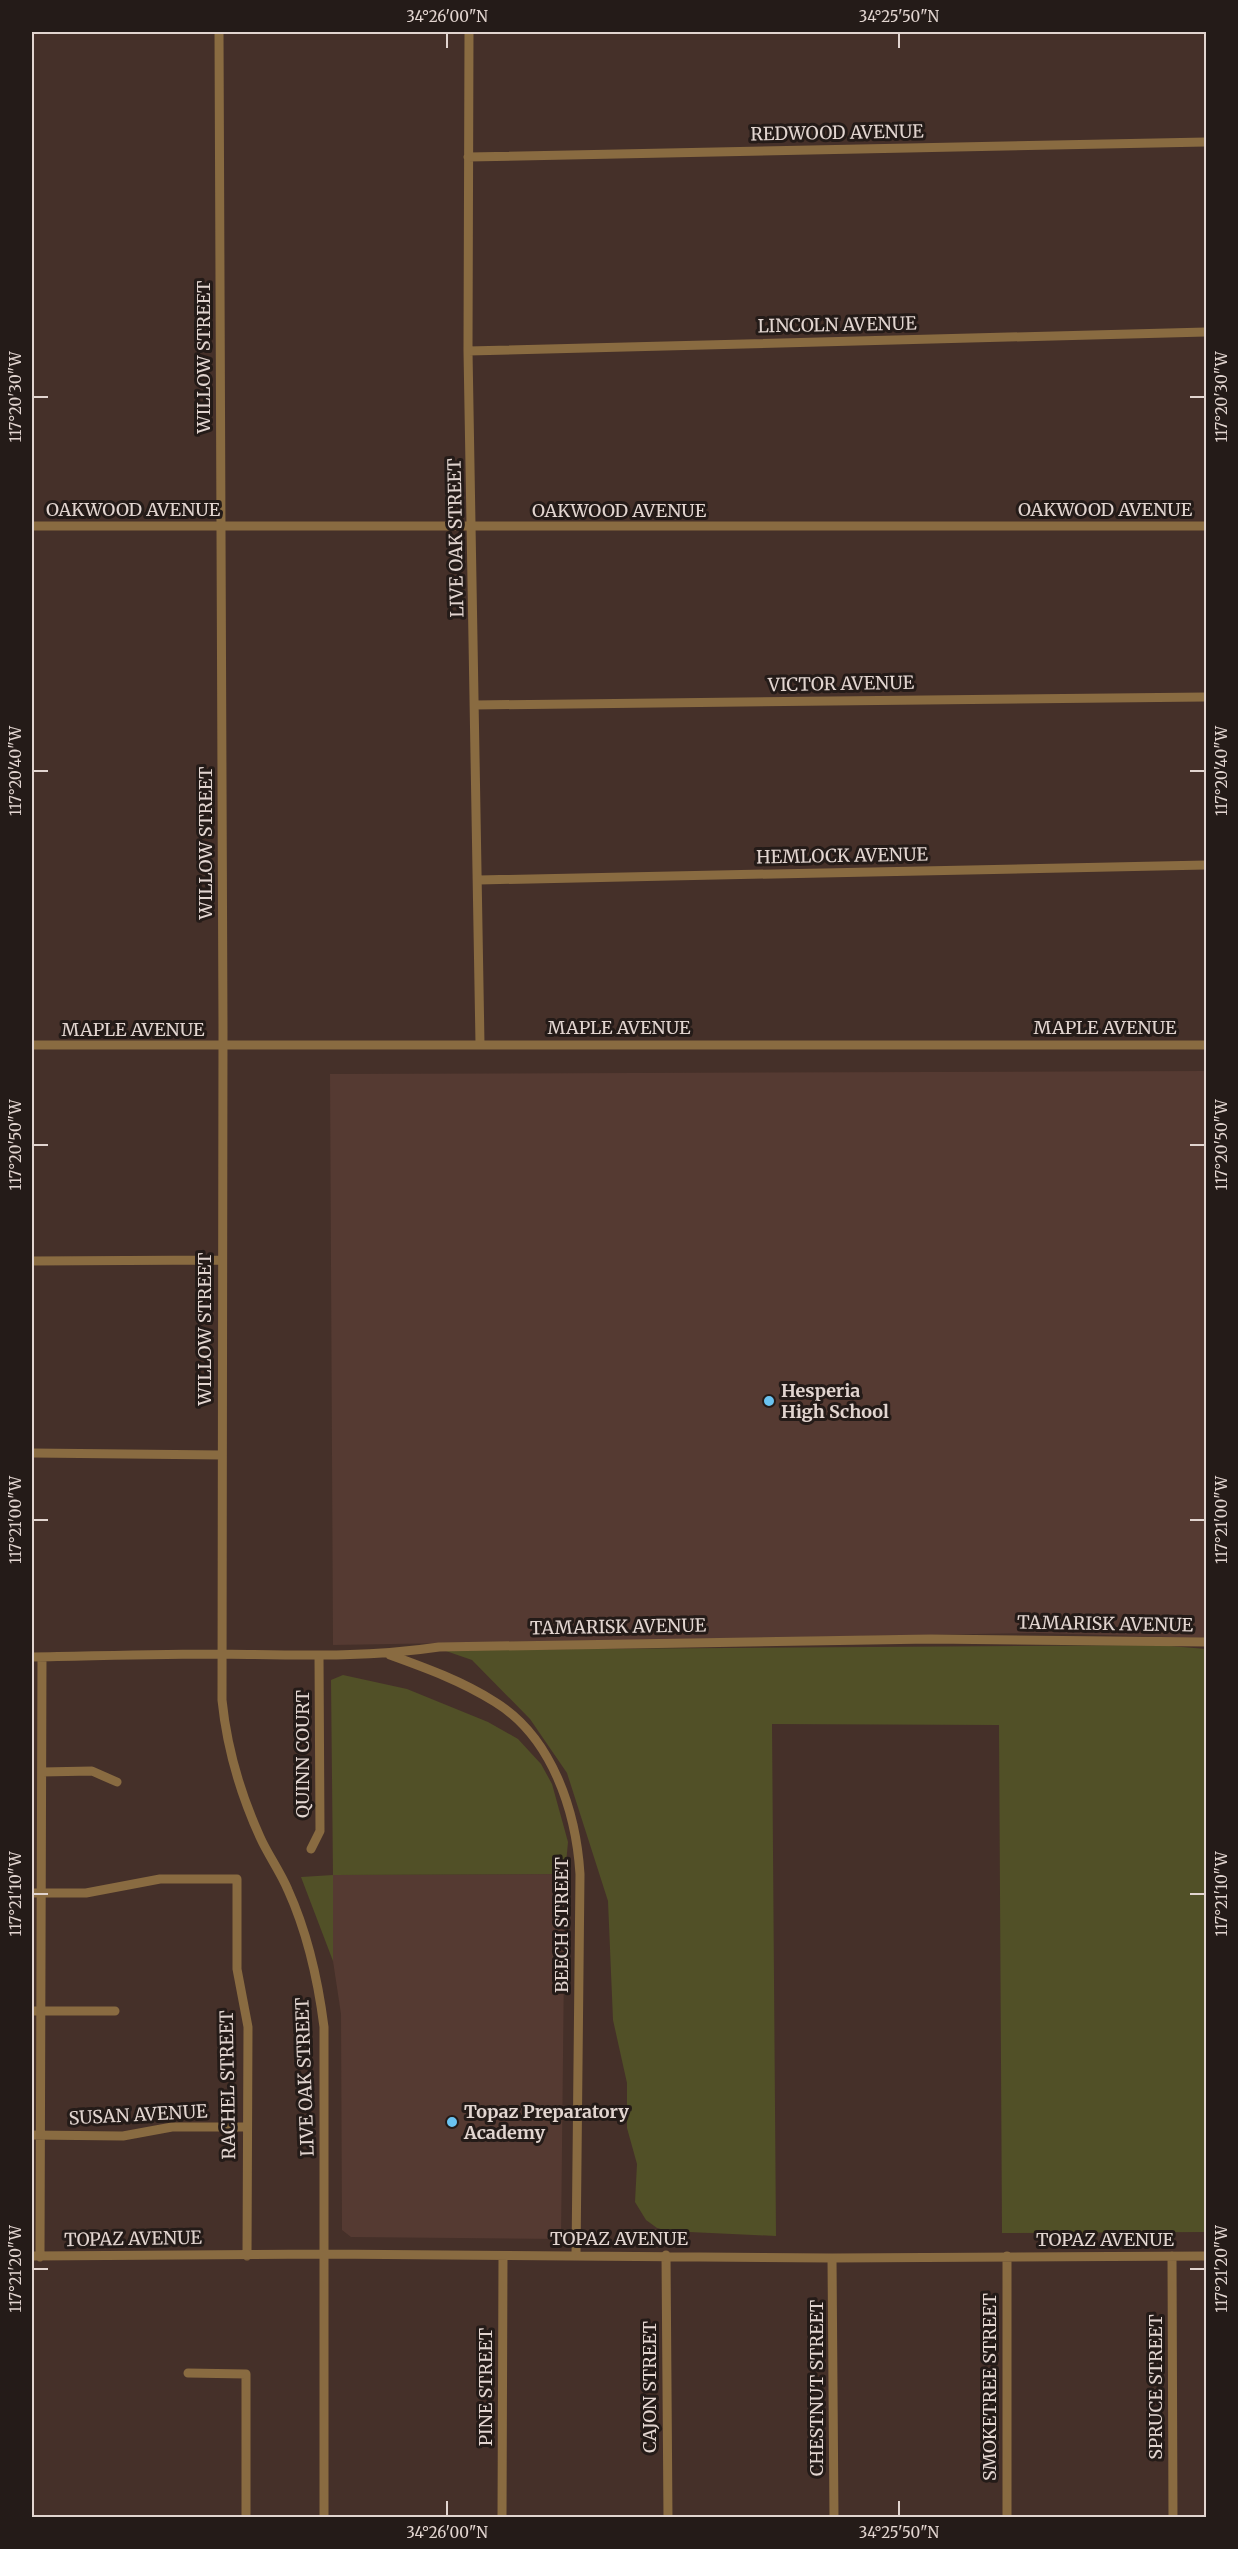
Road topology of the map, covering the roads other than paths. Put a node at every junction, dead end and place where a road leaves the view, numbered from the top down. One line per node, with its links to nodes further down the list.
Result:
1 (219, 32): 9 (street, WILLOW STREET)
2 (469, 32): 4 (street, LIVE OAK STREET)
3 (1206, 142): 4 (street, REDWOOD AVENUE)
4 (468, 157): 6 (street, LIVE OAK STREET)
5 (1206, 332): 6 (street, LINCOLN AVENUE)
6 (468, 351): 10 (street, LIVE OAK STREET)
7 (32, 526): 9 (street, OAKWOOD AVENUE)
8 (1206, 526): 10 (street, OAKWOOD AVENUE)
9 (221, 527): 10 (street, OAKWOOD AVENUE); 18 (street, WILLOW STREET)
10 (472, 527): 12 (street, LIVE OAK STREET)
11 (1206, 697): 12 (street, VICTOR AVENUE)
12 (475, 705): 14 (street, LIVE OAK STREET)
13 (1206, 865): 14 (street, HEMLOCK AVENUE)
14 (479, 880): 15 (street, LIVE OAK STREET)
15 (480, 1044): 16 (street, MAPLE AVENUE); 18 (street, MAPLE AVENUE)
16 (1206, 1045)
17 (32, 1046): 18 (street, MAPLE AVENUE)
18 (223, 1047): 19 (street, WILLOW STREET)
19 (222, 1260): 20 (street); 22 (street, WILLOW STREET)
20 (32, 1261)
21 (32, 1453): 22 (street)
22 (222, 1455): 24 (street, WILLOW STREET)
23 (1206, 1641): 25 (street, TAMARISK AVENUE)
24 (220, 1654): 26 (street, TAMARISK AVENUE); 28 (street, TAMARISK AVENUE); 37 (street, LIVE OAK STREET)
25 (389, 1654): 26 (street, TAMARISK AVENUE); 41 (street, BEECH STREET)
26 (319, 1656): 31 (street, QUINN COURT)
27 (32, 1657): 28 (street, TAMARISK AVENUE)
28 (42, 1657): 29 (street)
29 (42, 1772): 30 (street); 32 (street)
30 (117, 1782)
31 (311, 1849)
32 (36, 1893): 33 (street); 35 (street, RACHEL STREET)
33 (36, 2011): 34 (street); 36 (street)
34 (115, 2011)
35 (246, 2127): 36 (street, SUSAN AVENUE); 39 (street, RACHEL STREET)
36 (36, 2135): 45 (street)
37 (324, 2254): 39 (street, TOPAZ AVENUE); 40 (street, TOPAZ AVENUE); 49 (street, LIVE OAK STREET)
38 (666, 2255): 41 (street, TOPAZ AVENUE); 46 (street, TOPAZ AVENUE); 51 (street, CAJON STREET)
39 (247, 2256): 45 (street, TOPAZ AVENUE)
40 (503, 2256): 41 (street, TOPAZ AVENUE); 50 (street, PINE STREET)
41 (576, 2256)
42 (1007, 2256): 43 (street, TOPAZ AVENUE); 46 (street, TOPAZ AVENUE); 53 (street, SMOKETREE STREET)
43 (1172, 2256): 44 (street, TOPAZ AVENUE); 54 (street, SPRUCE STREET)
44 (1206, 2256)
45 (36, 2257)
46 (832, 2258): 52 (street, CHESTNUT STREET)
47 (188, 2373): 48 (street)
48 (246, 2517)
49 (324, 2517)
50 (502, 2517)
51 (668, 2517)
52 (834, 2517)
53 (1007, 2517)
54 (1173, 2517)

